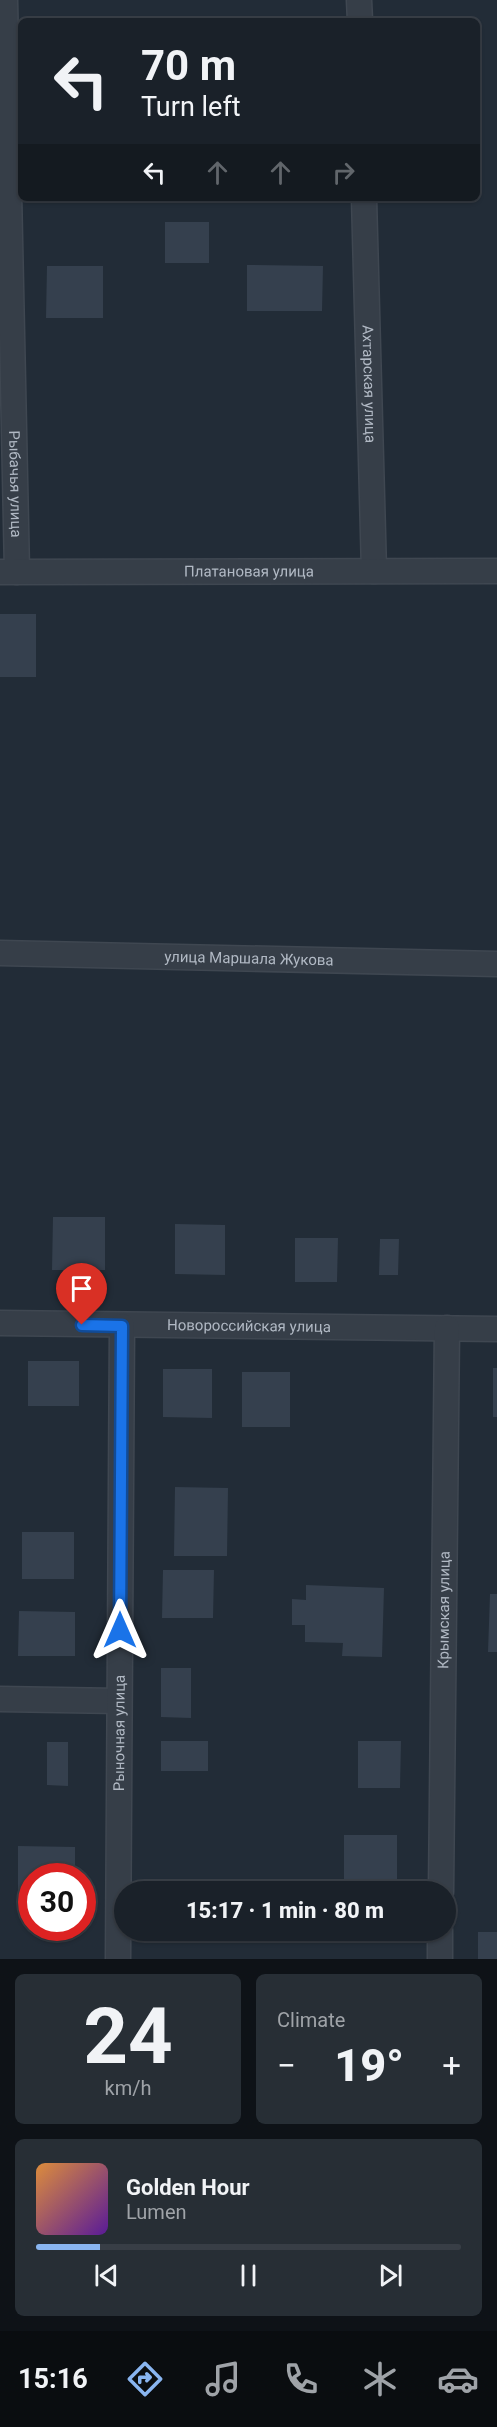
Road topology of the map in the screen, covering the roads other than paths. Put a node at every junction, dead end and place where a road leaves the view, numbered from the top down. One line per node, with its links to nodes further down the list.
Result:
1 (5, 0): 7 (street, Рыбачья улица)
2 (359, 0): 3 (street)
3 (360, 18)
4 (364, 201): 5 (street, Ахтарская улица)
5 (374, 571): 6 (street, Платановая улица); 7 (street, Платановая улица)
6 (497, 571)
7 (8, 572)
8 (0, 953): 9 (street, улица Маршала Жукова)
9 (497, 964)
10 (0, 1323): 11 (street, Новороссийская улица)
11 (122, 1326): 12 (street, Новороссийская улица); 15 (street, Рыночная улица)
12 (447, 1328): 13 (street, Новороссийская улица); 16 (street, Крымская улица)
13 (497, 1329)
14 (0, 1699): 15 (street)
15 (119, 1701): 18 (street, Рыночная улица)
16 (441, 1881)
17 (440, 1941): 19 (street)
18 (118, 1959)
19 (440, 1959)

